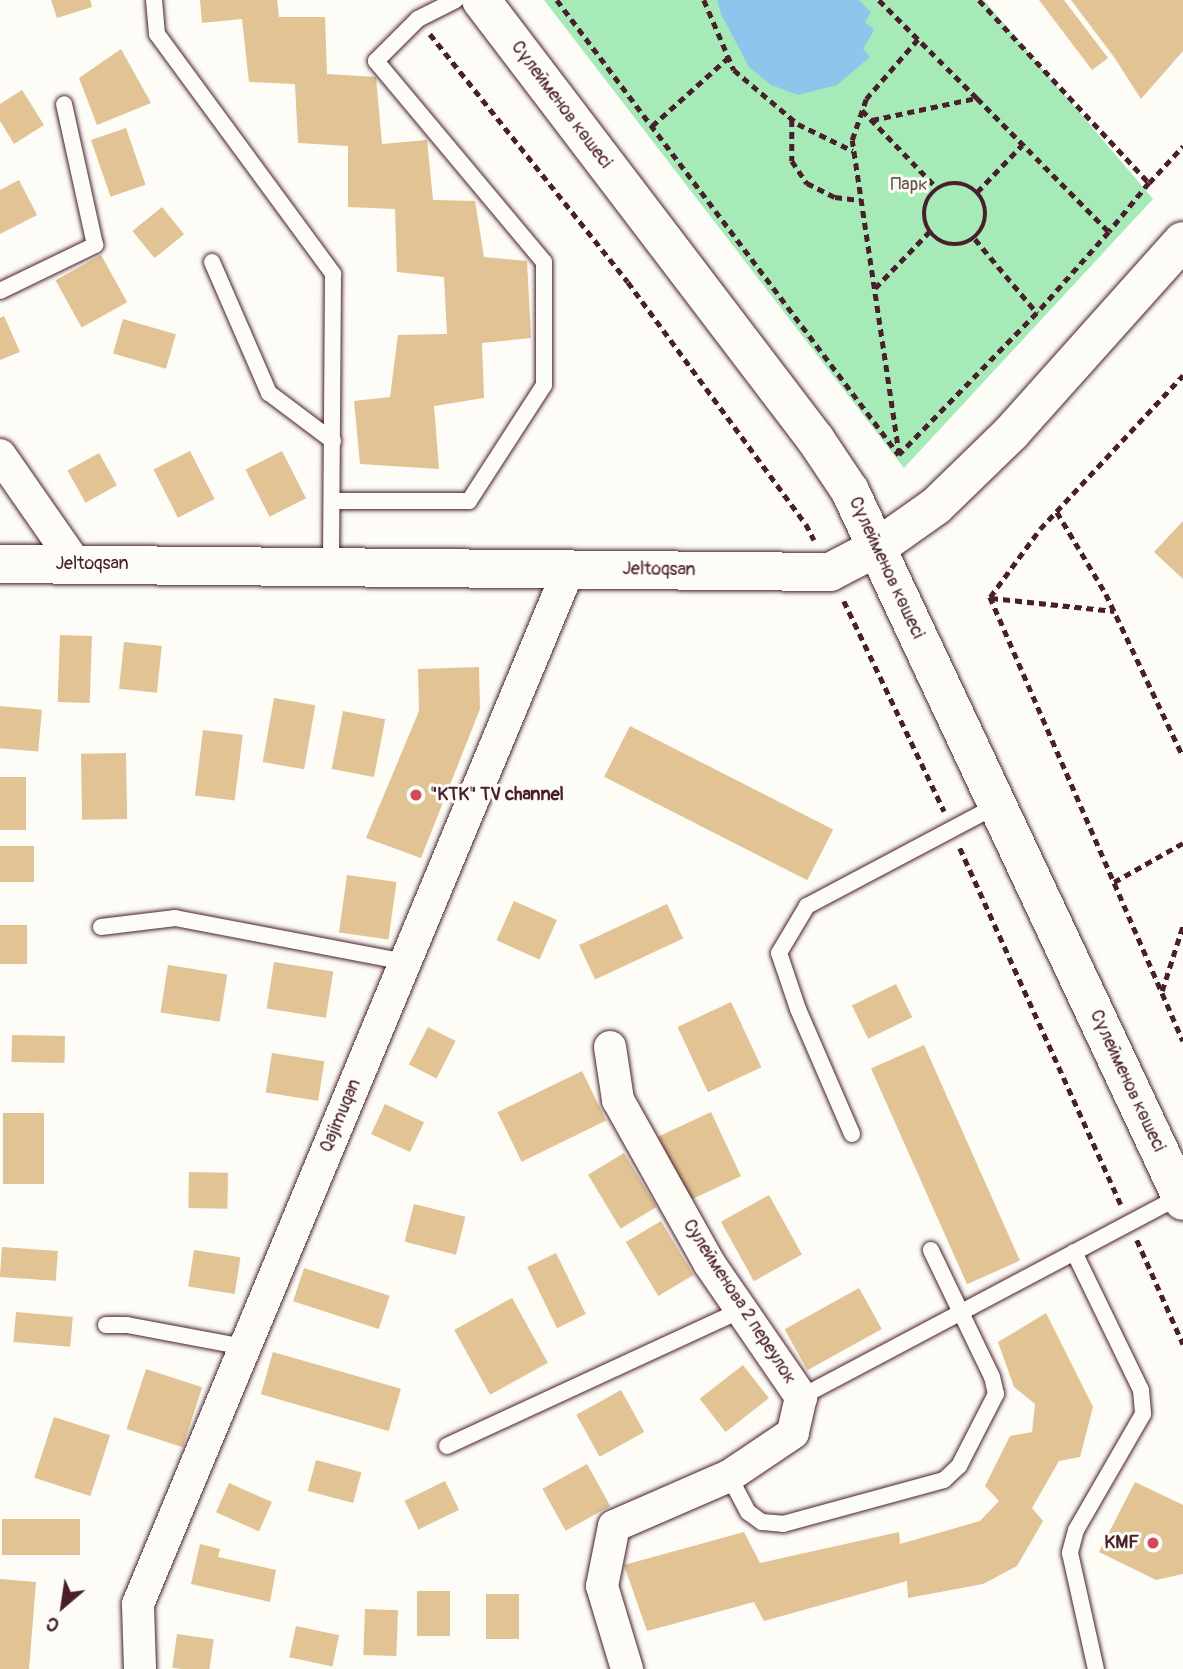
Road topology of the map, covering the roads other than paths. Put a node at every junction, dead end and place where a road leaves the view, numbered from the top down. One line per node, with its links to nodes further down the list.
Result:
1 (154, 0): 8 (lane)
2 (456, 0): 10 (lane)
3 (481, 0): 11 (main road, Сүлейменов көшесі)
4 (64, 104): 7 (lane)
5 (1183, 241): 11 (main road, Jeltoqsan)
6 (212, 262): 8 (lane)
7 (0, 291)
8 (333, 440): 10 (lane)
9 (0, 456): 13 (street)
10 (332, 501): 14 (lane)
11 (878, 547): 15 (main road, Jeltoqsan); 16 (main road, Сүлейменов көшесі)
12 (0, 564): 13 (main road, Jeltoqsan)
13 (75, 564): 14 (main road, Jeltoqsan)
14 (331, 566): 15 (main road, Jeltoqsan)
15 (569, 569): 18 (street, Qajimuqan)
16 (998, 805): 20 (lane); 21 (main road, Сүлейменов көшесі)
17 (101, 927): 18 (lane)
18 (405, 962): 27 (street, Qajimuqan)
19 (610, 1046): 24 (street, Сулейменова 2 переулок)
20 (852, 1134)
21 (1182, 1198): 23 (lane)
22 (931, 1250): 25 (lane)
23 (1074, 1252): 25 (lane); 33 (lane)
24 (741, 1310): 28 (street, Сулейменова 2 переулок); 29 (lane)
25 (960, 1312): 28 (lane); 30 (lane)
26 (106, 1325): 27 (lane)
27 (245, 1347): 31 (street, Qajimuqan)
28 (801, 1397): 30 (street, Сулейменова 2 переулок)
29 (447, 1446)
30 (729, 1476): 32 (street, Сулейменова 2 переулок)
31 (140, 1669)
32 (627, 1669)
33 (1096, 1669)

